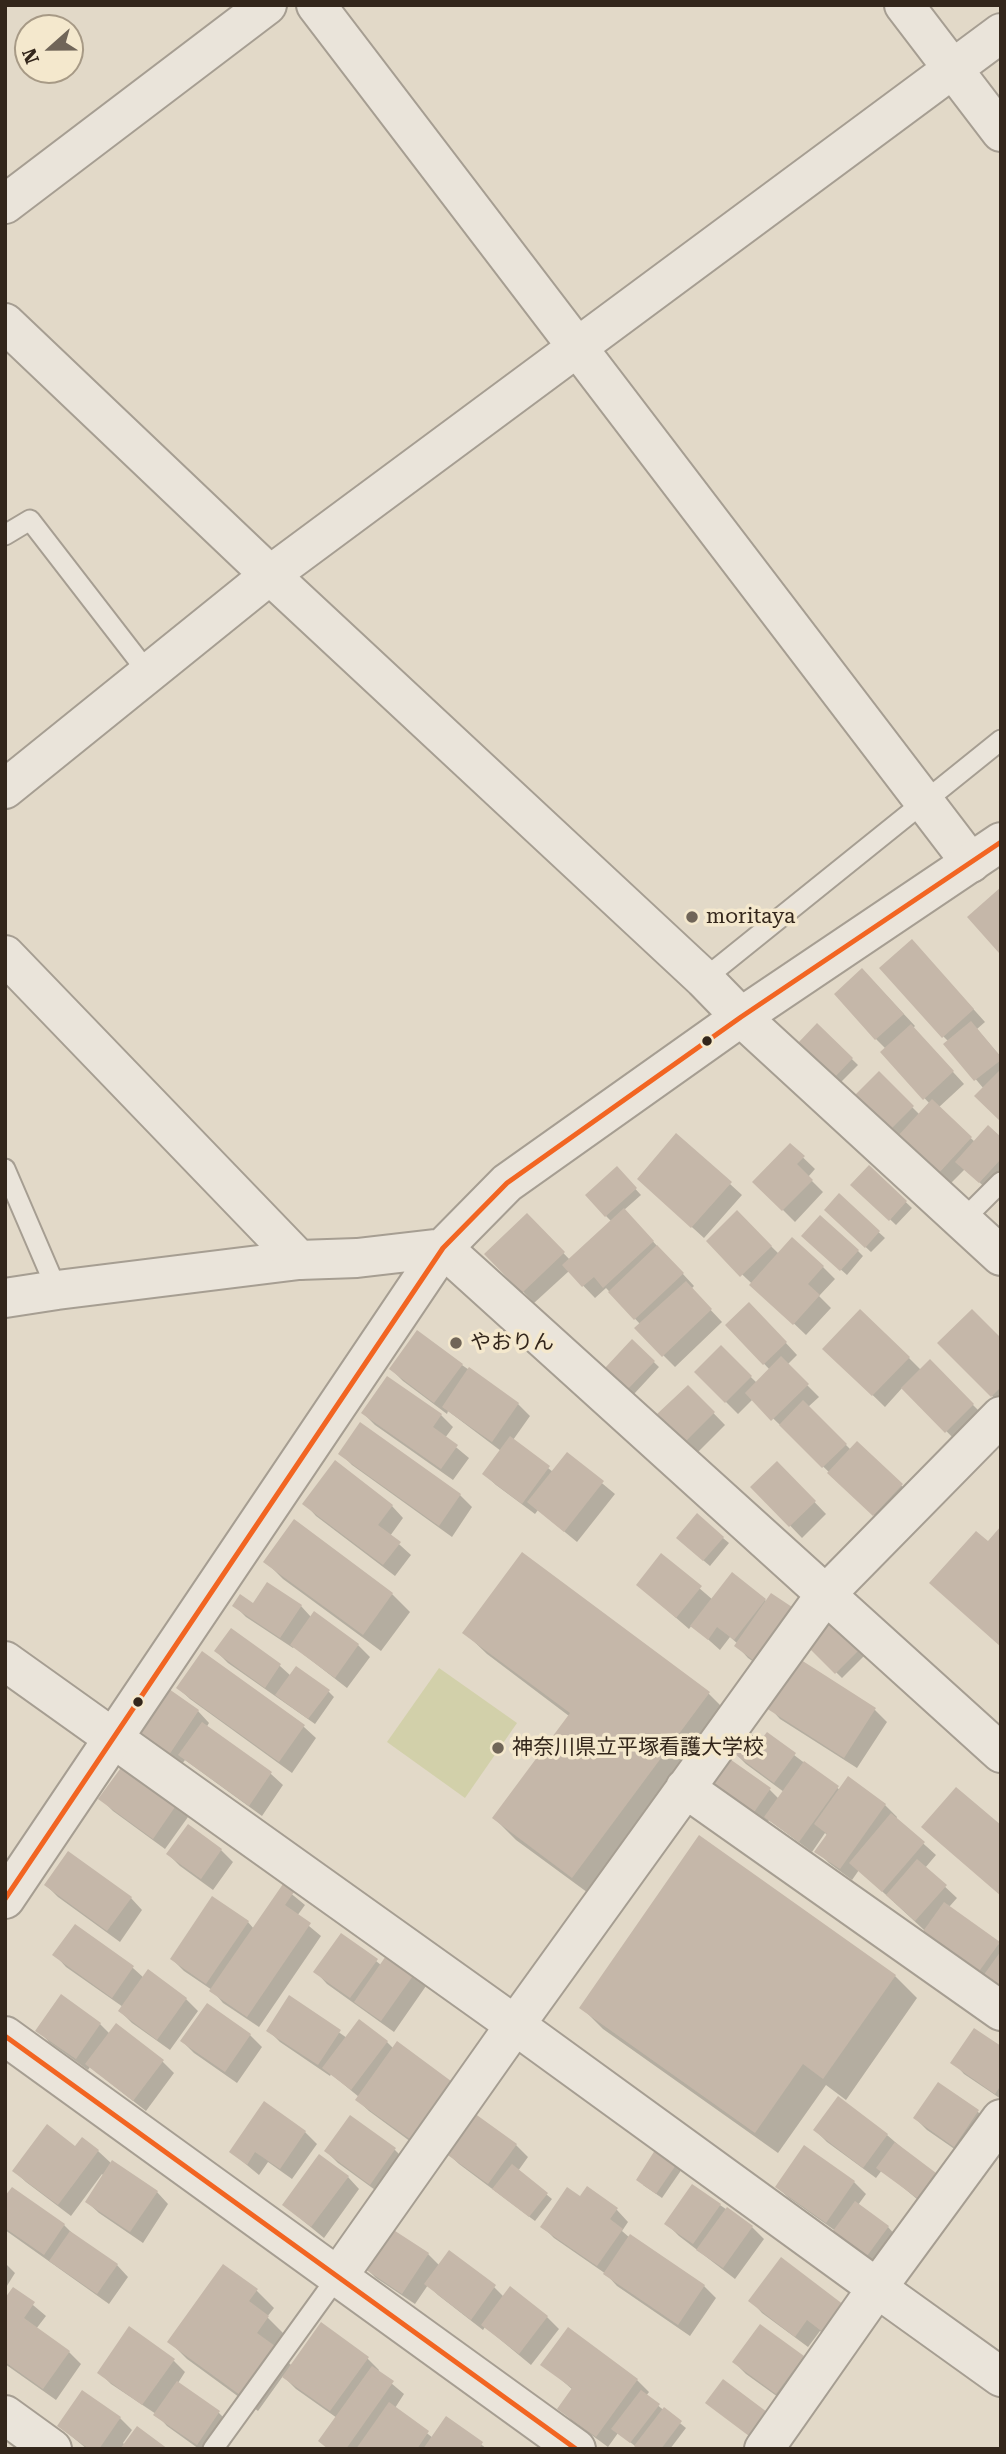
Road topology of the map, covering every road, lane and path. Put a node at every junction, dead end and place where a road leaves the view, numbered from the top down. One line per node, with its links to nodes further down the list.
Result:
1 (267, 5): 7 (street)
2 (316, 5): 9 (street)
3 (904, 5): 5 (street)
4 (1001, 33): 5 (street)
5 (953, 70): 6 (street); 9 (street)
6 (1001, 132)
7 (5, 204)
8 (5, 323): 11 (street)
9 (578, 348): 11 (street); 15 (street)
10 (5, 535): 12 (lane)
11 (270, 575): 12 (street); 18 (street)
12 (149, 674): 14 (street)
13 (1001, 740): 15 (lane)
14 (5, 789)
15 (925, 802): 16 (street); 18 (lane)
16 (986, 852): 19 (street)
17 (5, 955): 25 (street)
18 (704, 979): 19 (street)
19 (741, 1017): 22 (street); 23 (street)
20 (5, 1169): 26 (lane)
21 (1001, 1182): 22 (lane)
22 (962, 1220): 24 (street)
23 (443, 1248): 25 (street); 29 (street); 31 (street)
24 (1001, 1256)
25 (299, 1260): 26 (street)
26 (57, 1290): 27 (street)
27 (5, 1298)
28 (1001, 1416): 29 (street)
29 (825, 1595): 32 (street); 33 (street)
30 (5, 1661): 31 (street)
31 (113, 1738): 34 (street); 36 (street)
32 (1001, 1753)
33 (685, 1788): 35 (street); 36 (street)
34 (5, 1899)
35 (1001, 2011)
36 (515, 2025): 39 (street); 40 (street)
37 (5, 2036): 39 (street)
38 (1001, 2119): 40 (street)
39 (338, 2276): 44 (lane); 45 (street)
40 (877, 2288): 41 (street); 46 (street)
41 (1001, 2377)
42 (5, 2415): 43 (street)
43 (52, 2449)
44 (213, 2449)
45 (576, 2449)
46 (764, 2449)

